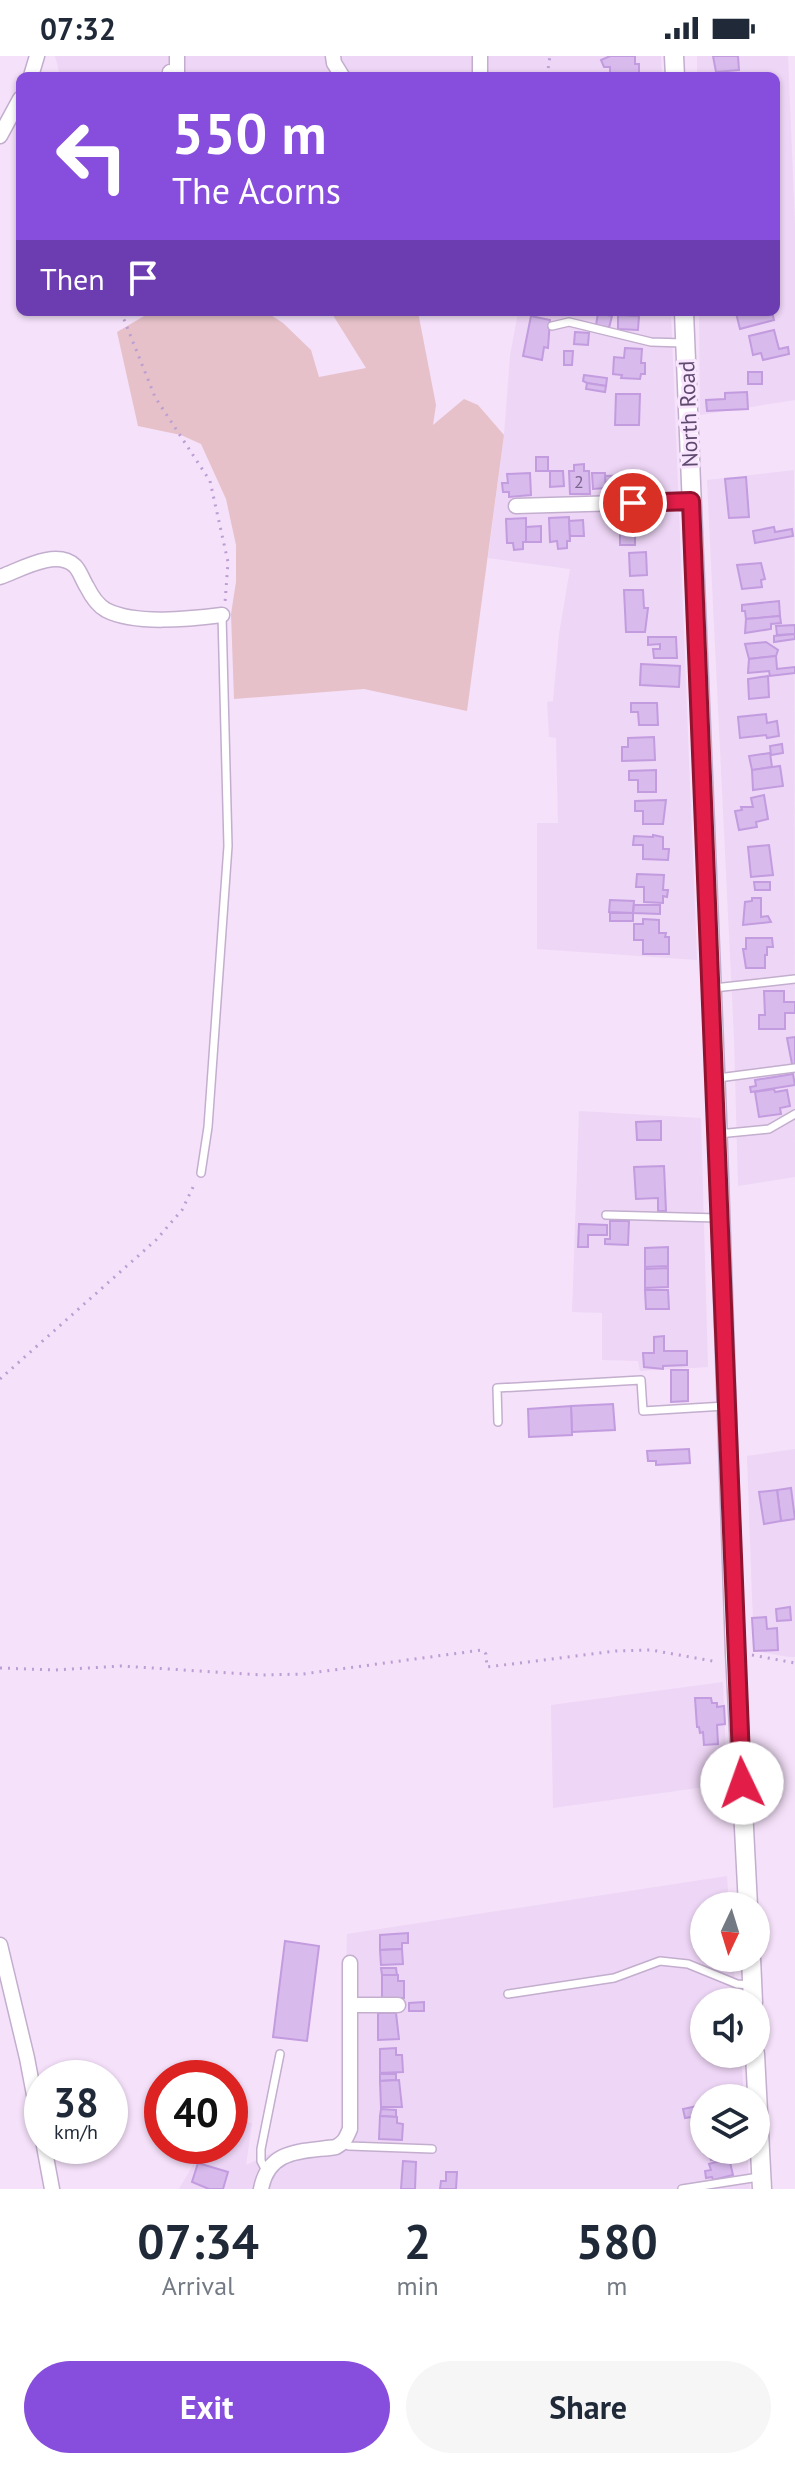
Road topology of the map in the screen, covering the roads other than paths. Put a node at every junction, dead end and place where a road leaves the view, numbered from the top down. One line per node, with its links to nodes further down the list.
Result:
1 (16, 106): 2 (street)
2 (0, 136)
3 (684, 316): 5 (street, North Road)
4 (552, 326): 5 (lane)
5 (685, 343): 6 (street, North Road)
6 (691, 501): 7 (street); 11 (street, North Road)
7 (516, 506)
8 (0, 577): 9 (street)
9 (222, 615): 16 (lane)
10 (795, 979): 11 (lane)
11 (712, 988): 13 (street, North Road)
12 (795, 1068): 13 (lane)
13 (715, 1078): 15 (street, North Road)
14 (795, 1114): 15 (lane)
15 (718, 1134): 18 (street, North Road)
16 (201, 1173)
17 (606, 1215): 18 (lane)
18 (720, 1218): 19 (street, North Road)
19 (727, 1406): 20 (lane); 21 (street, North Road)
20 (498, 1422)
21 (747, 1892)
22 (1, 1953): 29 (street)
23 (350, 1963): 26 (street)
24 (743, 1988): 25 (lane)
25 (508, 1994)
26 (351, 2005): 27 (street); 31 (street)
27 (398, 2005)
28 (280, 2054): 34 (lane)
29 (27, 2060)
30 (756, 2068): 35 (street)
31 (343, 2143): 32 (lane); 34 (street)
32 (432, 2149)
33 (47, 2164): 36 (street)
34 (266, 2171): 37 (street)
35 (762, 2183): 38 (lane)
36 (52, 2189)
37 (261, 2189)
38 (682, 2189)

